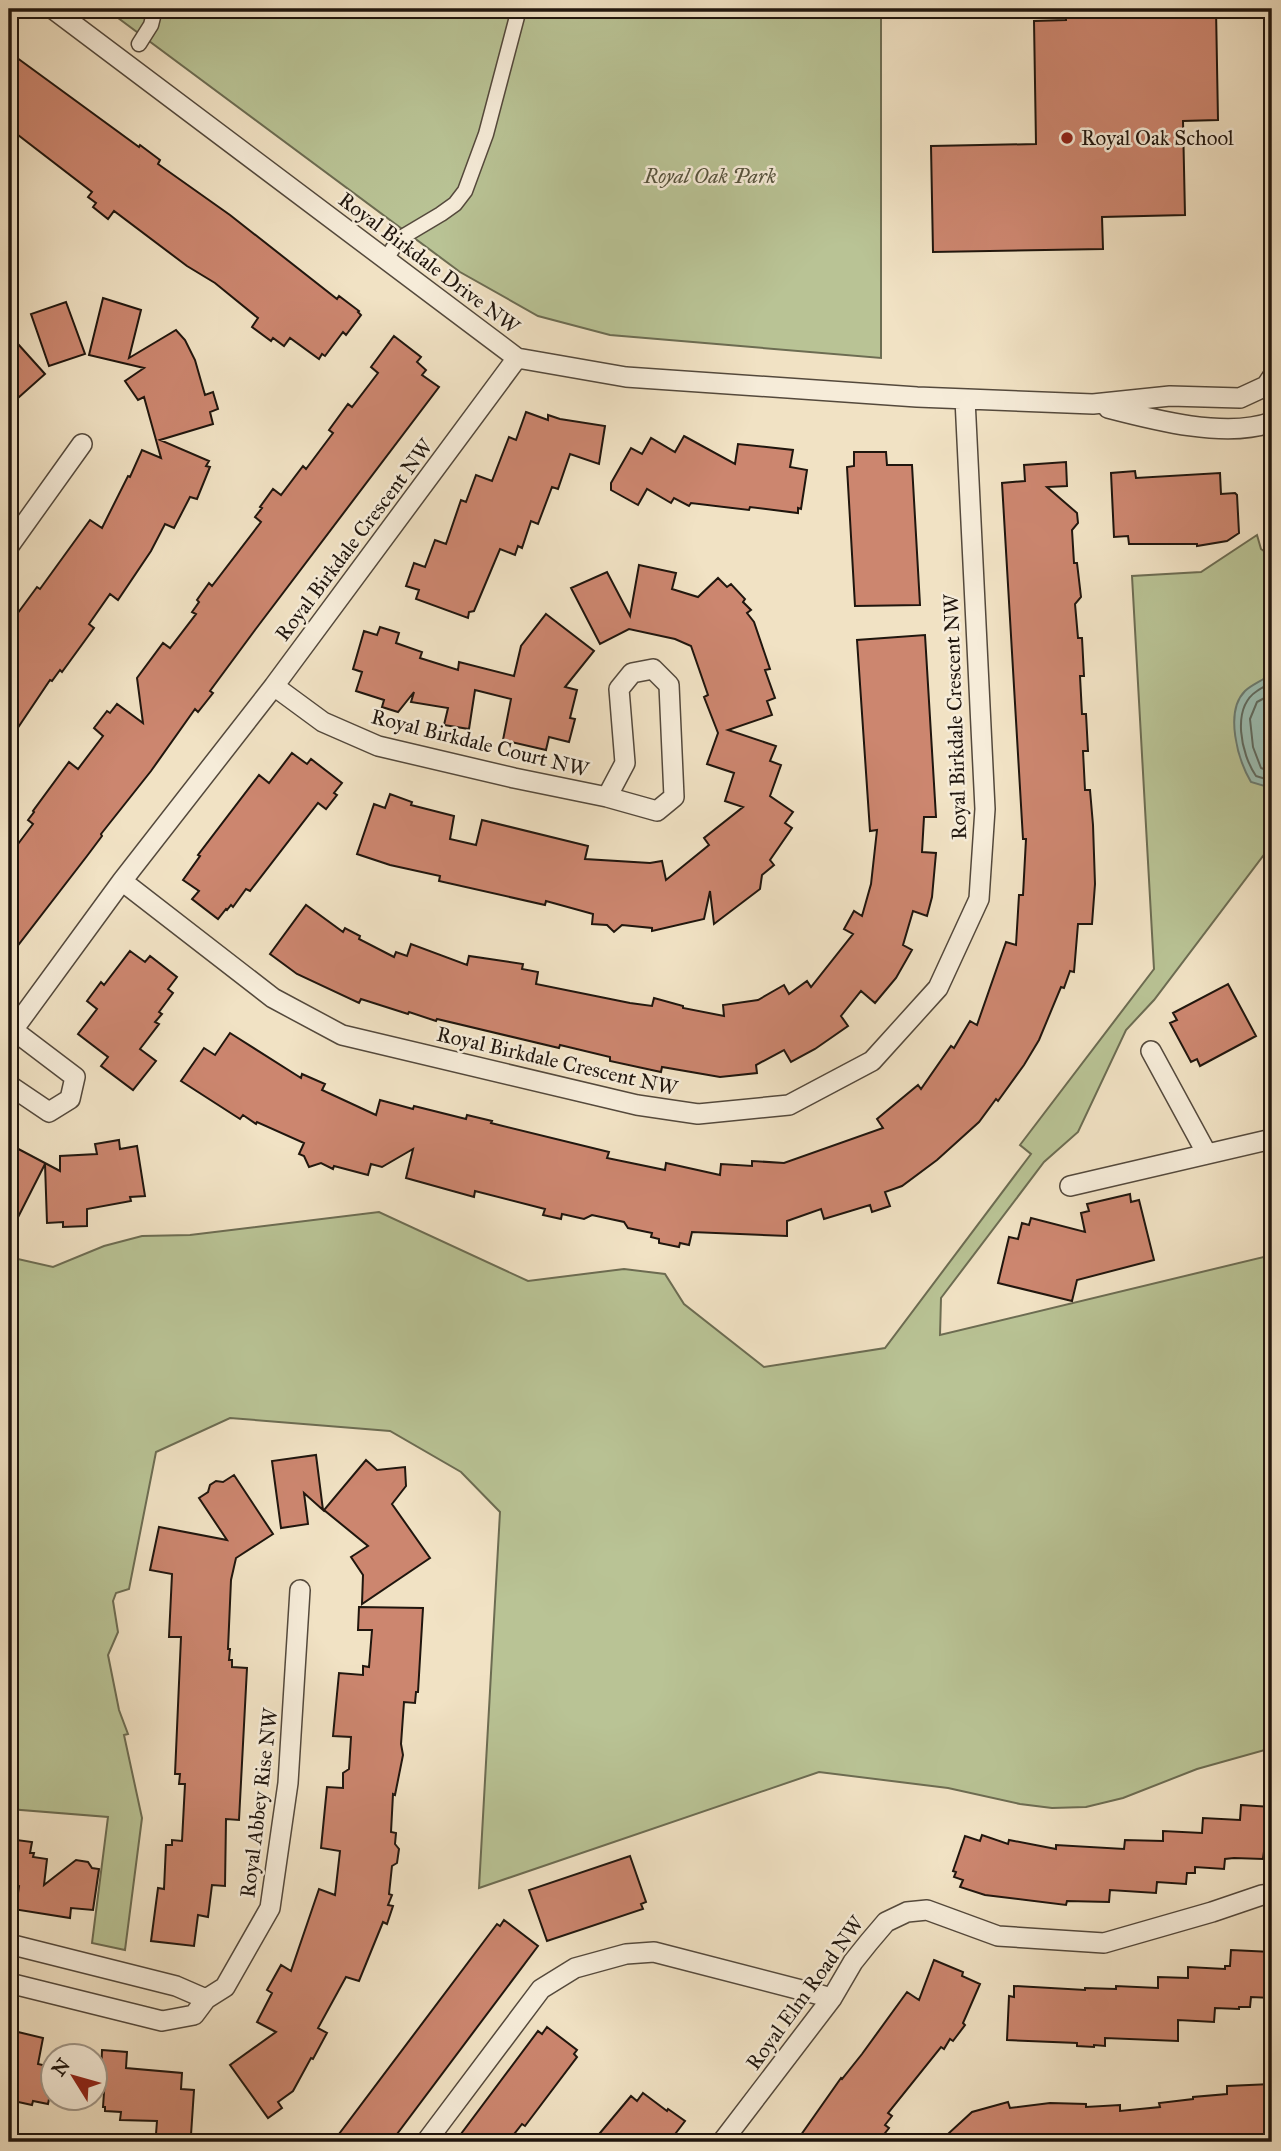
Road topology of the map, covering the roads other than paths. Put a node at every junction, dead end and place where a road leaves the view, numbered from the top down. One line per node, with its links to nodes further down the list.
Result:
1 (53, 9): 5 (street, Royal Birkdale Drive NW)
2 (155, 9): 4 (street)
3 (520, 9): 5 (street)
4 (139, 44)
5 (386, 259): 6 (street, Royal Birkdale Drive NW)
6 (517, 358): 8 (street, Royal Birkdale Drive NW); 13 (street, Royal Birkdale Crescent NW)
7 (1270, 387): 9 (street, Royal Birkdale Drive NW)
8 (965, 399): 9 (street, Royal Birkdale Drive NW); 15 (street, Royal Birkdale Crescent NW)
9 (1093, 404): 10 (street, Royal Birkdale Drive NW)
10 (1272, 422)
11 (82, 444): 12 (street)
12 (9, 546)
13 (274, 686): 14 (street, Royal Birkdale Court NW); 15 (street, Royal Birkdale Crescent NW)
14 (607, 797): 14 (street, Royal Birkdale Court NW)
15 (122, 881): 16 (street, Royal Birkdale Crescent NW)
16 (11, 1031): 18 (street, Royal Birkdale Crescent NW)
17 (1151, 1051): 20 (street)
18 (9, 1085)
19 (1272, 1139): 20 (street)
20 (1207, 1154): 21 (street)
21 (1070, 1186)
22 (300, 1590): 26 (street, Royal Abbey Rise NW)
23 (1272, 1894): 27 (street, Royal Elm Road NW)
24 (9, 1944): 26 (street)
25 (9, 1983): 26 (street, Royal Abbey Rise NW)
26 (206, 1998)
27 (832, 1998): 28 (street); 29 (street, Royal Elm Road NW)
28 (426, 2142)
29 (722, 2142)

